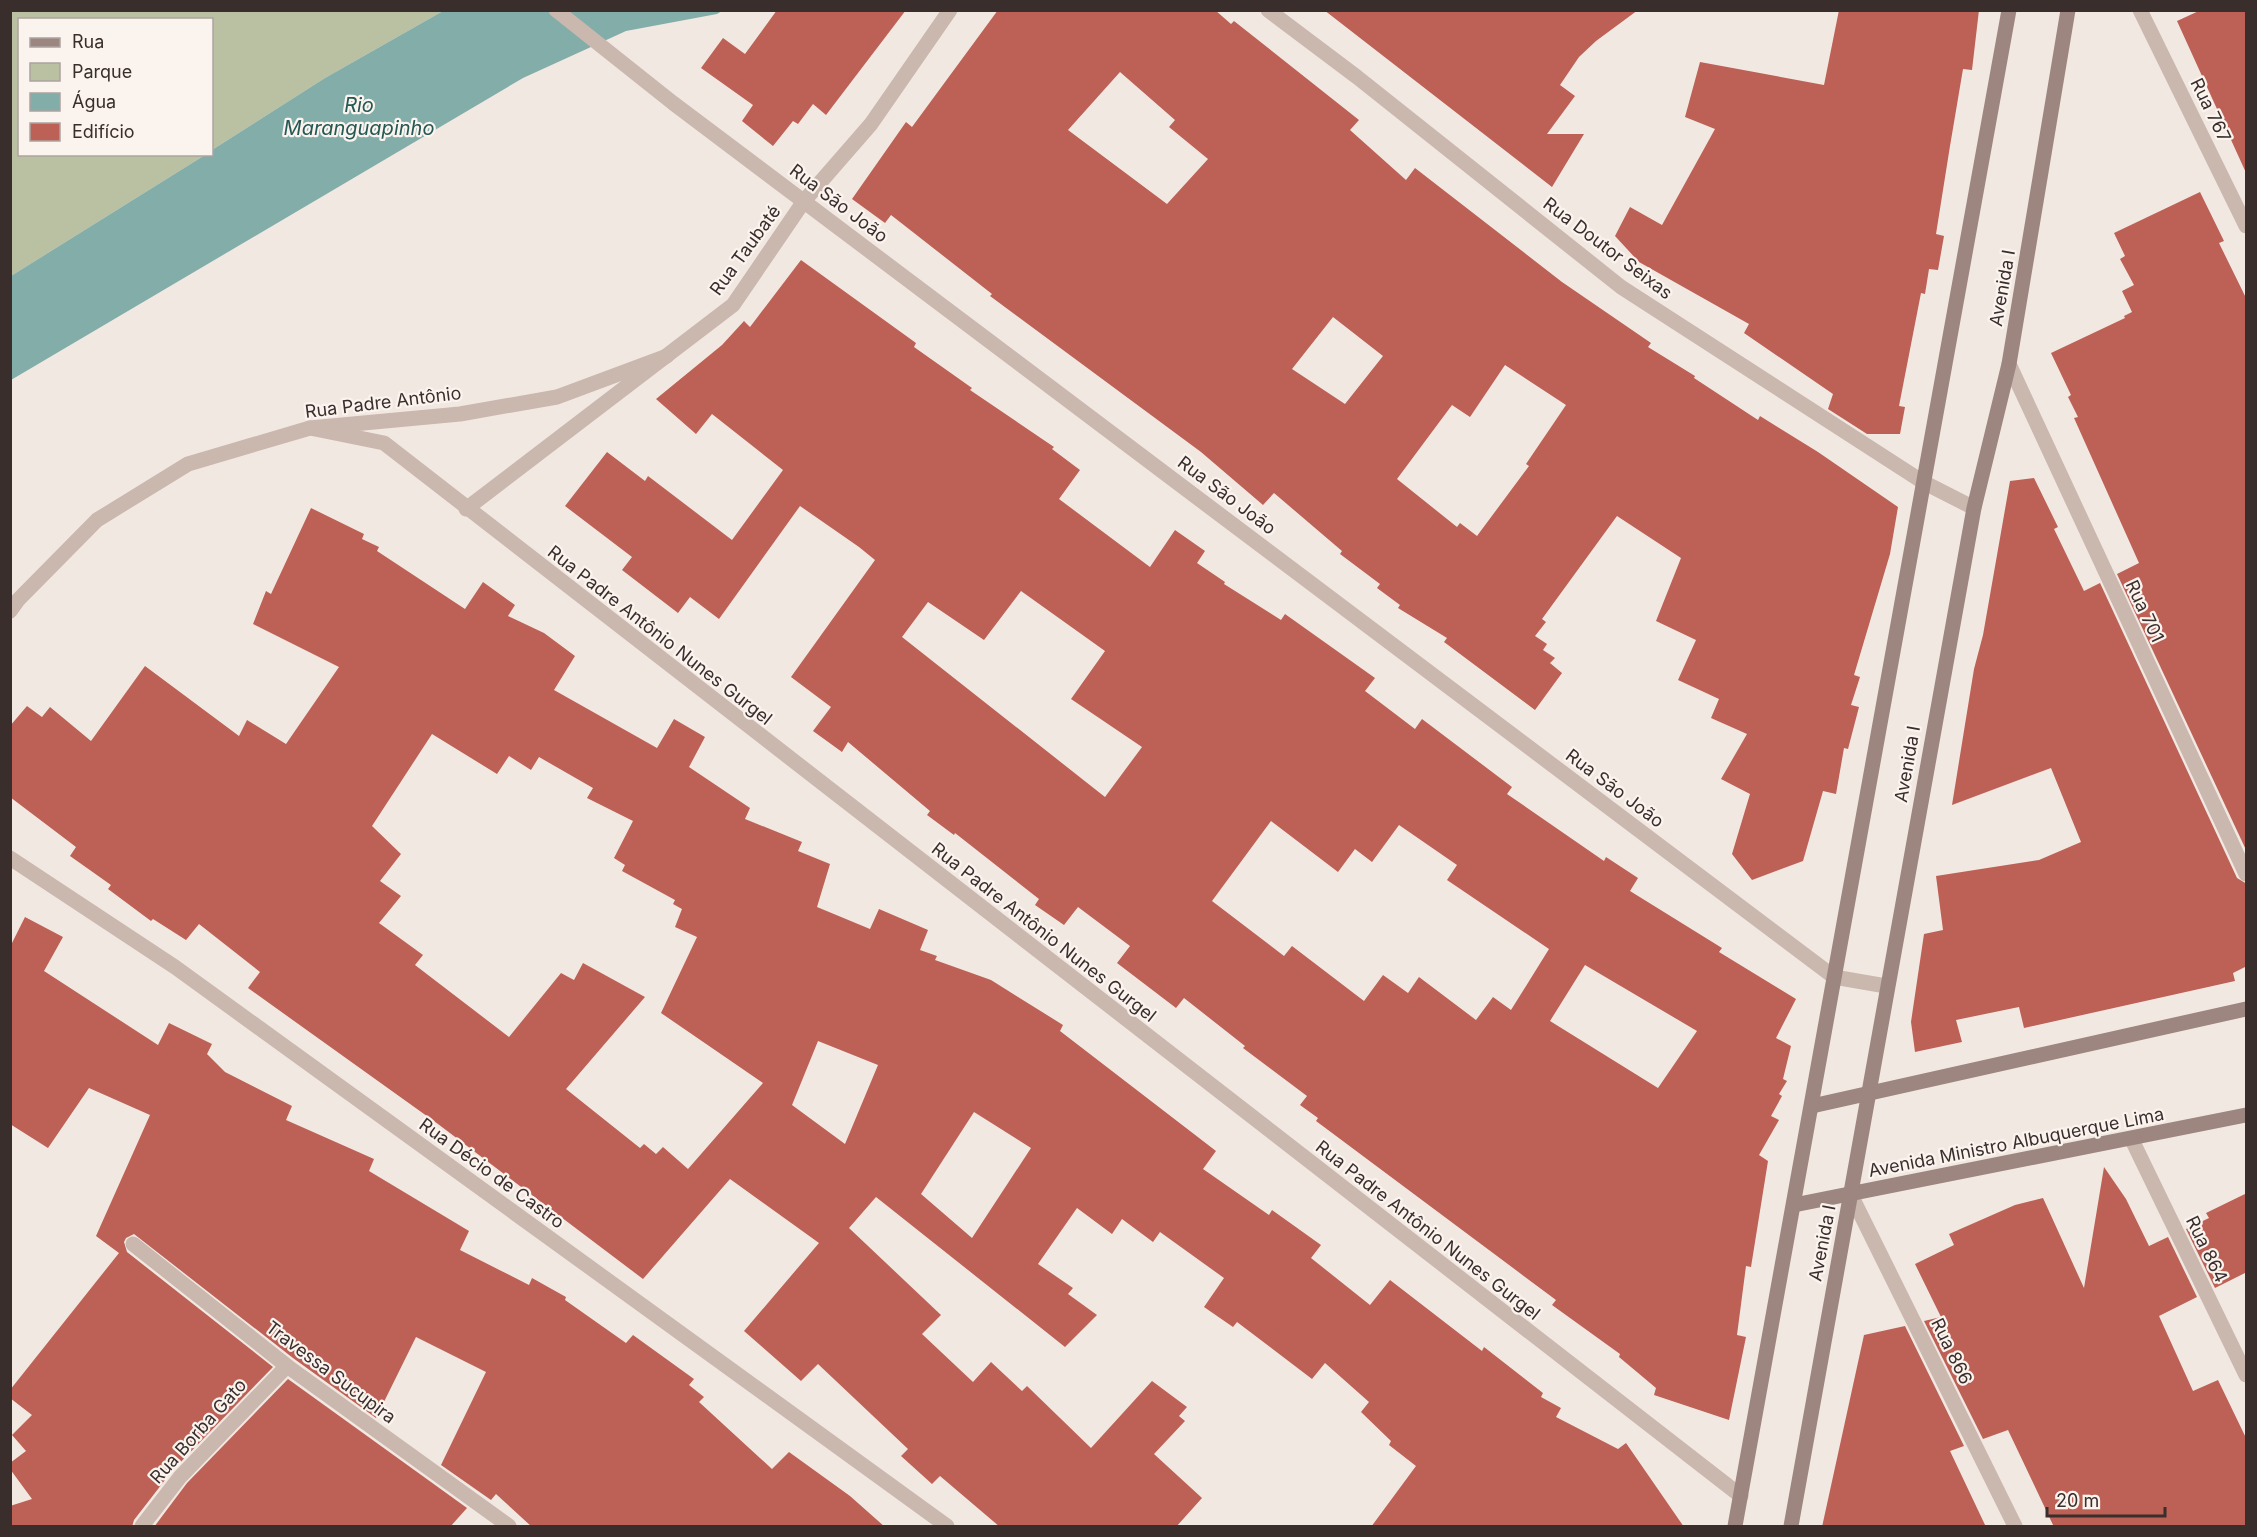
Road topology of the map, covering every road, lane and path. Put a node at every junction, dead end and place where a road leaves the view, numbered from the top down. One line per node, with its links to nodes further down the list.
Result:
1 (555, 10): 7 (street, Rua São João)
2 (950, 10): 7 (street, Rua Taubaté)
3 (1268, 10): 12 (street, Rua Doutor Seixas)
4 (2009, 10): 12 (street, Avenida I)
5 (2068, 10): 10 (street, Avenida I)
6 (2140, 10): 8 (street, Rua 767)
7 (804, 201): 9 (street, Rua Taubaté); 18 (street, Rua São João)
8 (2247, 226)
9 (667, 356): 11 (street, Rua Padre Antônio); 14 (street, Rua Taubaté)
10 (2009, 364): 13 (street, Avenida I); 17 (street, Rua 701)
11 (310, 428): 14 (street, Rua Padre Antônio Nunes Gurgel); 15 (street, Rua Padre Antônio)
12 (1923, 483): 13 (street, Rua Doutor Seixas); 18 (street, Avenida I)
13 (1974, 508): 19 (street, Avenida I)
14 (466, 509): 30 (street, Rua Padre Antônio Nunes Gurgel)
15 (10, 611)
16 (10, 858): 33 (street, Rua Décio de Castro)
17 (2247, 874)
18 (1834, 977): 19 (street, Rua São João); 22 (street, Avenida I)
19 (1886, 986): 21 (street, Avenida I)
20 (2247, 1009): 21 (street)
21 (1867, 1094): 22 (street); 25 (street, Avenida I)
22 (1812, 1106): 26 (street, Avenida I)
23 (2247, 1115): 24 (street, Avenida Ministro Albuquerque Lima)
24 (2132, 1140): 25 (street, Avenida Ministro Albuquerque Lima); 29 (street, Rua 864)
25 (1851, 1195): 26 (street, Avenida Ministro Albuquerque Lima); 35 (street, Avenida I); 36 (street, Rua 866)
26 (1794, 1206): 30 (street, Avenida I)
27 (133, 1244): 28 (street, Travessa Sucupira)
28 (287, 1366): 31 (street, Rua Borba Gato); 32 (street, Travessa Sucupira)
29 (2247, 1375)
30 (1741, 1496): 34 (street, Avenida I)
31 (141, 1527)
32 (509, 1527)
33 (947, 1527)
34 (1735, 1527)
35 (1791, 1527)
36 (2015, 1527)

